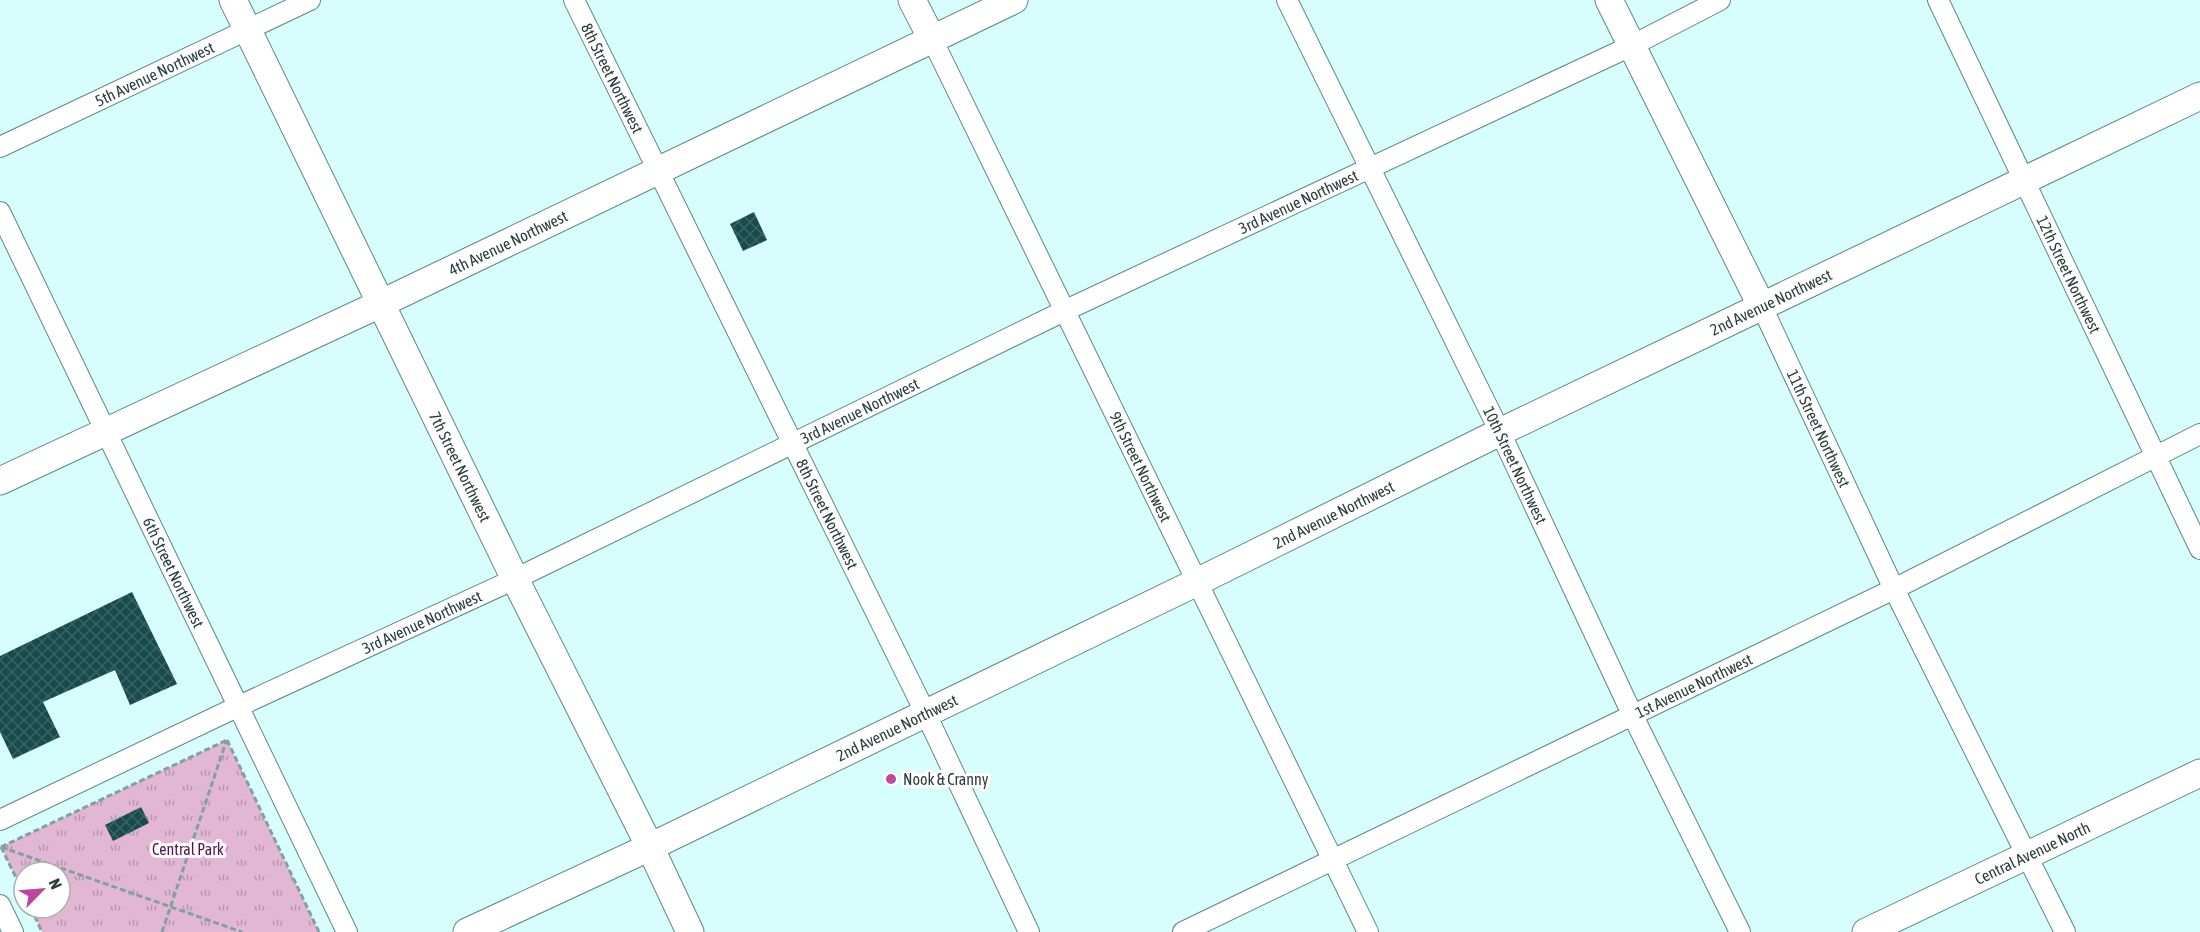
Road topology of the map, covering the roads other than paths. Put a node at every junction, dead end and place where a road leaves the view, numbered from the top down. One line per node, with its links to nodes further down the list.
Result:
1 (233, 0): 10 (street, 7th Street Northwest)
2 (310, 0): 10 (street, 5th Avenue Northwest)
3 (574, 0): 16 (street, 8th Street Northwest)
4 (912, 0): 11 (street, 9th Street Northwest)
5 (1014, 0): 11 (street, 4th Avenue Northwest)
6 (1287, 0): 15 (street, 10th Street Northwest)
7 (1609, 0): 12 (street, 11th Street Northwest)
8 (1720, 0): 12 (street, 3rd Avenue Northwest)
9 (1938, 0): 17 (street, 12th Street Northwest)
10 (248, 30): 14 (street, 5th Avenue Northwest); 19 (street, 7th Street Northwest)
11 (932, 39): 16 (street, 4th Avenue Northwest); 21 (street, 9th Street Northwest)
12 (1631, 46): 15 (street, 3rd Avenue Northwest); 20 (street, 11th Street Northwest)
13 (2200, 96): 17 (street, 2nd Avenue Northwest)
14 (0, 147)
15 (1370, 169): 21 (street, 3rd Avenue Northwest); 23 (street, 10th Street Northwest)
16 (657, 170): 19 (street, 4th Avenue Northwest); 25 (street, 8th Street Northwest)
17 (2023, 180): 20 (street, 2nd Avenue Northwest); 26 (street, 12th Street Northwest)
18 (0, 212): 22 (street, 6th Street Northwest)
19 (382, 303): 22 (street, 4th Avenue Northwest); 29 (street, 7th Street Northwest)
20 (1762, 307): 23 (street, 2nd Avenue Northwest); 31 (street, 11th Street Northwest)
21 (1064, 311): 25 (street, 3rd Avenue Northwest); 30 (street, 9th Street Northwest)
22 (106, 431): 27 (street, 4th Avenue Northwest); 32 (street, 6th Street Northwest)
23 (1500, 432): 30 (street, 2nd Avenue Northwest); 34 (street, 10th Street Northwest)
24 (2200, 434): 26 (street, 1st Avenue Northwest)
25 (792, 443): 29 (street, 3rd Avenue Northwest); 33 (street, 8th Street Northwest)
26 (2155, 456): 28 (street, 12th Street Northwest); 31 (street, 1st Avenue Northwest)
27 (0, 481)
28 (2200, 549)
29 (515, 579): 32 (street, 3rd Avenue Northwest); 37 (street, 7th Street Northwest)
30 (1197, 582): 33 (street, 2nd Avenue Northwest); 39 (street, 9th Street Northwest)
31 (1894, 589): 34 (street, 1st Avenue Northwest); 38 (street, 11th Street Northwest)
32 (239, 706): 36 (street, 3rd Avenue Northwest); 42 (street, 6th Street Northwest)
33 (926, 714): 37 (street, 2nd Avenue Northwest); 45 (street, 8th Street Northwest)
34 (1633, 716): 39 (street, 1st Avenue Northwest); 48 (street, 10th Street Northwest)
35 (2200, 773): 38 (street, Central Avenue North)
36 (0, 820)
37 (650, 848): 43 (street, 2nd Avenue Northwest); 44 (street, 7th Street Northwest)
38 (2028, 855): 49 (street, Central Avenue North); 50 (street, 11th Street Northwest)
39 (1332, 861): 46 (street, 1st Avenue Northwest); 47 (street, 9th Street Northwest)
40 (0, 905): 41 (street)
41 (13, 932)
42 (347, 932)
43 (467, 932)
44 (690, 932)
45 (1029, 932)
46 (1184, 932)
47 (1368, 932)
48 (1740, 932)
49 (1866, 932)
50 (2065, 932)

